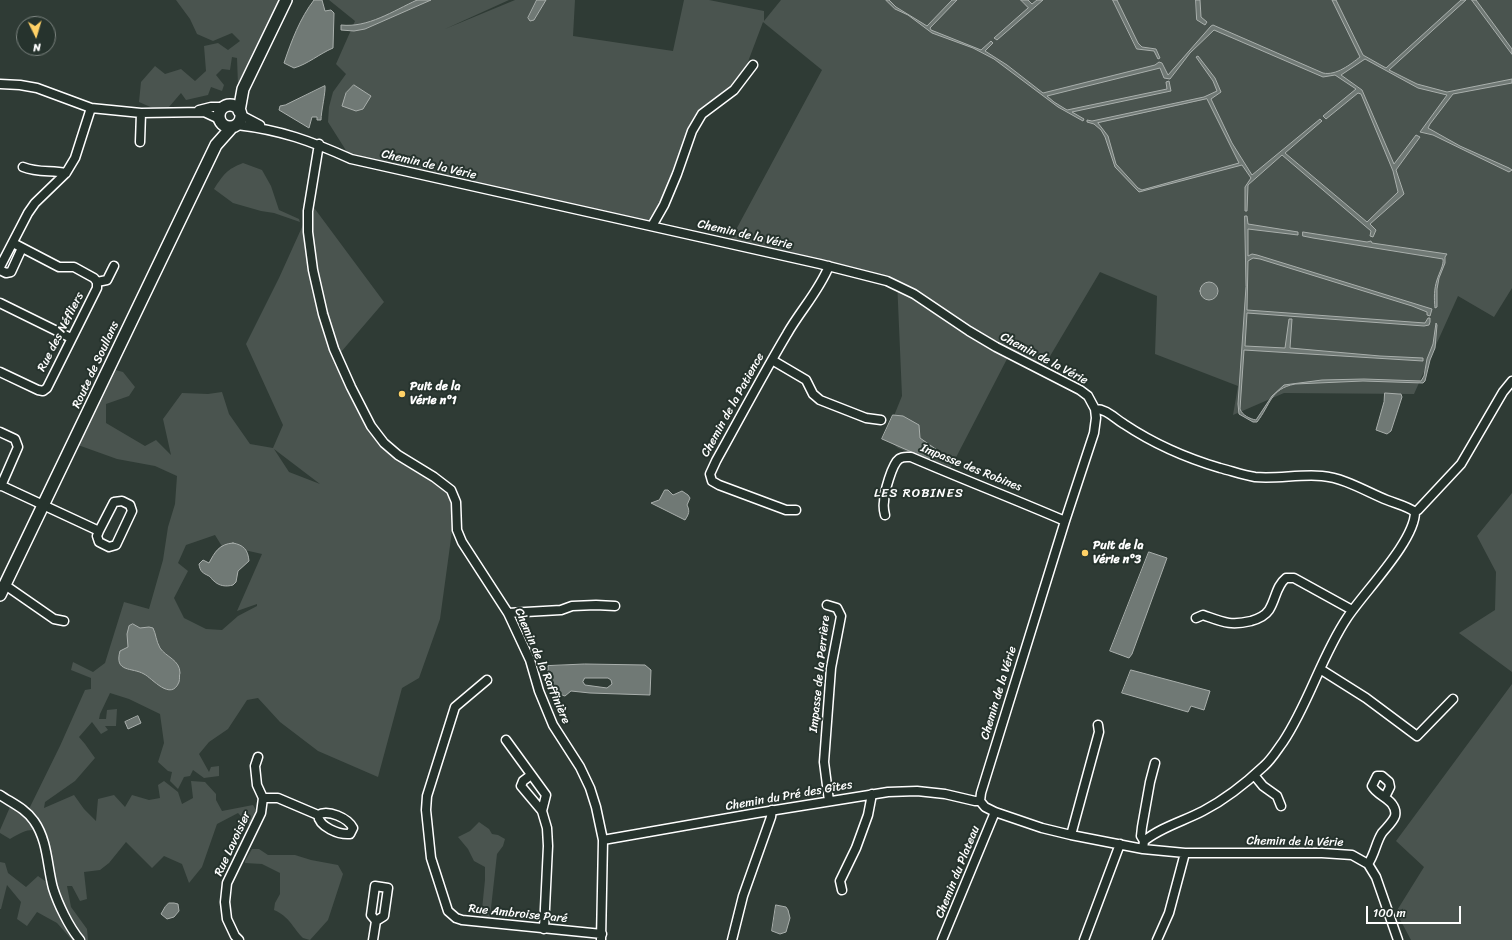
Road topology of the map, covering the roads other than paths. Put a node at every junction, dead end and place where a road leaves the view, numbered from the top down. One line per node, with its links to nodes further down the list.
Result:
1 (286, 0): 4 (main road)
2 (753, 65): 16 (street)
3 (0, 84): 6 (street)
4 (243, 89): 5 (main road); 9 (main road)
5 (225, 106): 7 (street); 9 (main road); 10 (main road)
6 (91, 108): 8 (street); 15 (street)
7 (192, 112): 8 (street); 10 (street)
8 (141, 113): 11 (street)
9 (237, 119): 10 (main road); 12 (street, Chemin de la Vérie); 13 (main road, Route de Soullans)
10 (220, 120): 13 (main road, Route de Soullans)
11 (140, 142)
12 (319, 144): 16 (street, Chemin de la Vérie); 42 (street, Chemin de la Raffinière)
13 (216, 145): 32 (main road, Route de Soullans)
14 (23, 167): 15 (street)
15 (66, 173): 17 (street)
16 (652, 226): 20 (street, Chemin de la Vérie)
17 (13, 243): 18 (street, Rue des Néfliers); 21 (street)
18 (22, 248): 21 (street); 22 (street, Rue des Néfliers)
19 (114, 266): 22 (street)
20 (829, 266): 25 (street, Chemin de la Patience); 28 (street, Chemin de la Vérie)
21 (0, 268)
22 (97, 282): 24 (street, Rue des Néfliers)
23 (0, 303): 24 (street)
24 (71, 338): 26 (street, Rue des Néfliers)
25 (772, 360): 29 (street); 33 (street, Chemin de la Patience)
26 (0, 372)
27 (1512, 381): 34 (street)
28 (1095, 409): 34 (street); 36 (street, Chemin de la Vérie)
29 (881, 420)
30 (0, 432): 31 (street)
31 (1, 485): 32 (street)
32 (44, 506): 37 (street); 38 (main road, Route de Soullans)
33 (796, 510)
34 (1415, 512): 41 (street)
35 (885, 515): 36 (street, Impasse des Robines)
36 (1066, 521): 59 (street, Chemin de la Vérie)
37 (99, 531): 37 (street)
38 (3, 590): 44 (street)
39 (827, 605): 58 (street, Impasse de la Perrière)
40 (615, 606): 42 (street)
41 (1352, 610): 43 (street); 45 (street)
42 (508, 613): 66 (street, Chemin de la Raffinière)
43 (1196, 618)
44 (64, 622)
45 (1320, 670): 47 (street); 53 (street)
46 (487, 680): 73 (street, Rue Ambroise Paré)
47 (1453, 699)
48 (1098, 725): 65 (street)
49 (506, 740): 52 (street)
50 (258, 757): 57 (street)
51 (1155, 763): 68 (street)
52 (531, 775): 62 (street); 62 (street)
53 (1254, 775): 60 (street); 68 (street)
54 (872, 794): 58 (street, Chemin du Pré des Gîtes); 59 (street, Chemin du Pré des Gîtes); 71 (street)
55 (0, 795): 75 (street)
56 (1385, 797): 70 (street)
57 (263, 798): 64 (street); 76 (street, Rue Lavoisier)
58 (829, 801): 61 (street, Chemin du Pré des Gîtes)
59 (980, 801): 63 (street, Chemin de la Vérie)
60 (1281, 806)
61 (772, 810): 66 (street, Chemin du Pré des Gîtes); 78 (street)
62 (542, 811): 73 (street)
63 (995, 812): 65 (street, Chemin de la Vérie); 79 (street, Chemin du Plateau)
64 (318, 815)
65 (1071, 835): 67 (street, Chemin de la Vérie)
66 (603, 840): 74 (street, Chemin de la Raffinière)
67 (1120, 844): 68 (street, Chemin de la Vérie); 80 (street)
68 (1143, 845): 69 (street, Chemin de la Vérie)
69 (1185, 853): 70 (street, Chemin de la Vérie); 81 (street)
70 (1368, 864): 82 (street)
71 (842, 890)
72 (376, 921): 77 (street)
73 (544, 929): 74 (street, Rue Ambroise Paré)
74 (601, 937)
75 (80, 940)
76 (239, 940)
77 (373, 940)
78 (732, 940)
79 (942, 940)
80 (1084, 940)
81 (1157, 940)
82 (1398, 940)

